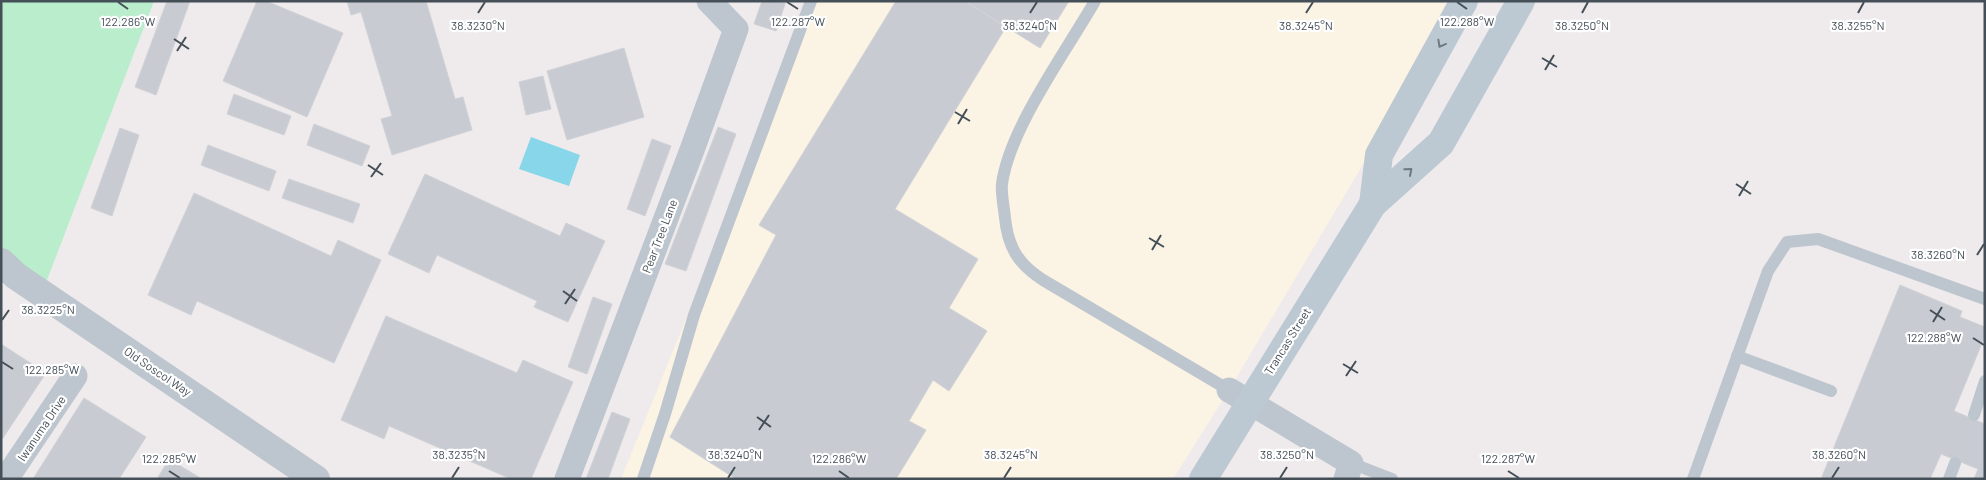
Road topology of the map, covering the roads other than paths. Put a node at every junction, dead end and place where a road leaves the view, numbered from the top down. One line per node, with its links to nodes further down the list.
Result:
1 (710, 1): 19 (street, Pear Tree Lane)
2 (812, 1): 20 (lane)
3 (1095, 1): 13 (lane)
4 (1464, 1): 6 (main road, Trancas Street, one-way to 6)
5 (1521, 1): 6 (main road, Trancas Street, one-way to 5)
6 (1373, 204): 13 (main road, Trancas Street)
7 (1, 262): 18 (street, Old Soscol Way)
8 (1985, 299): 9 (lane)
9 (1737, 356): 12 (lane); 23 (lane)
10 (75, 376): 17 (street, Iwanuma Drive)
11 (1985, 381): 14 (lane)
12 (1831, 391)
13 (1240, 395): 16 (street); 21 (main road, Trancas Street)
14 (1974, 415)
15 (1955, 463): 24 (lane)
16 (1348, 471): 22 (lane)
17 (6, 479)
18 (316, 479)
19 (568, 479)
20 (643, 479)
21 (1203, 479)
22 (1392, 479)
23 (1693, 479)
24 (1949, 479)

